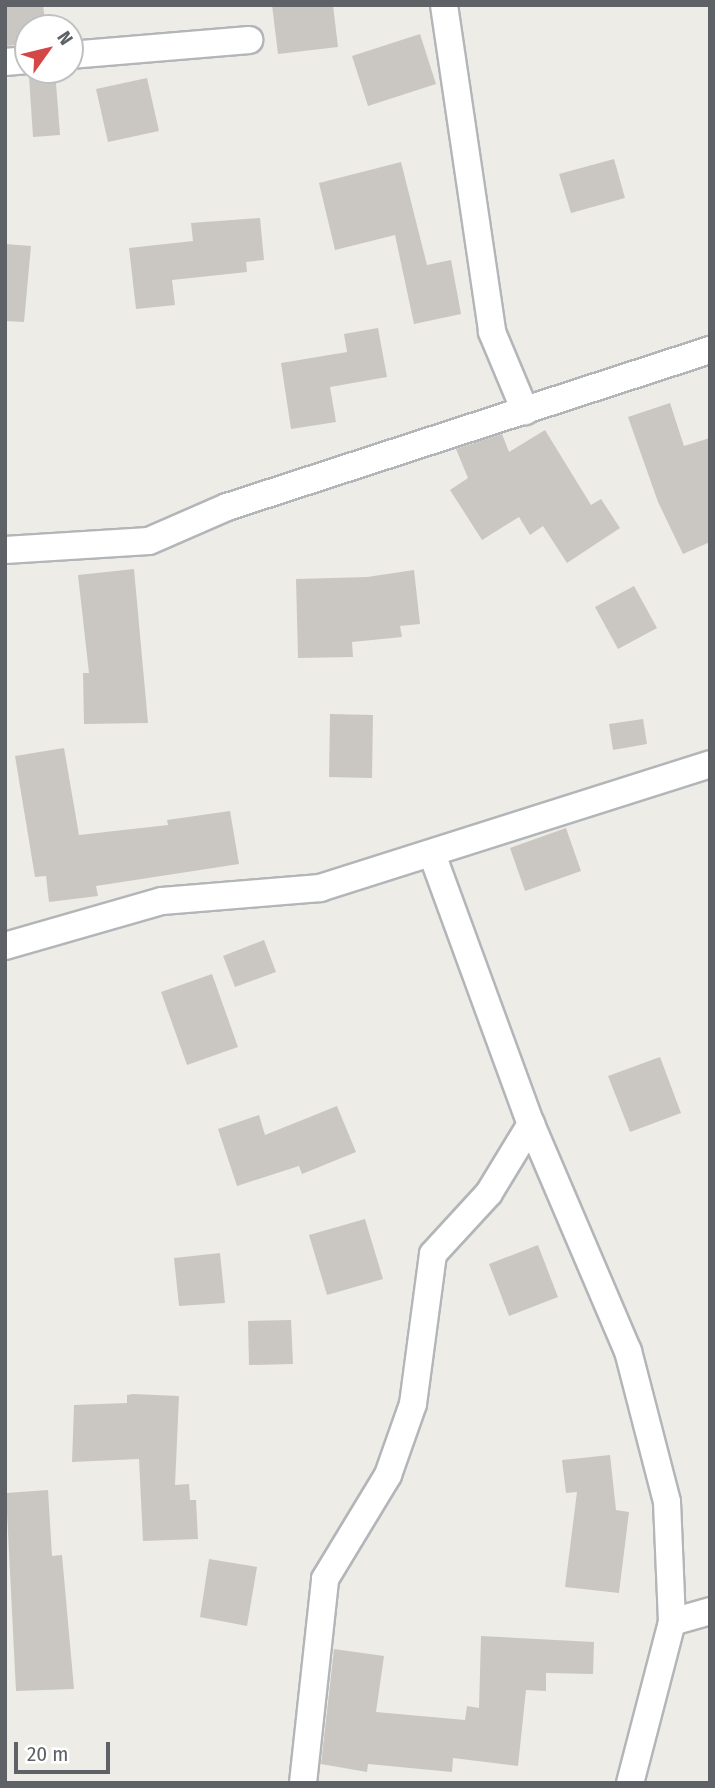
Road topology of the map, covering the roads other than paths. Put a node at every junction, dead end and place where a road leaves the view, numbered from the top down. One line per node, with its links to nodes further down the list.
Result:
1 (444, 5): 5 (street)
2 (249, 40): 3 (street)
3 (84, 54)
4 (710, 350): 5 (street)
5 (524, 411): 6 (street)
6 (5, 550)
7 (710, 764): 8 (street)
8 (432, 854): 9 (street); 10 (street)
9 (5, 946)
10 (531, 1124): 12 (street); 13 (street)
11 (710, 1611): 12 (street)
12 (672, 1622): 14 (street)
13 (303, 1783)
14 (630, 1783)

